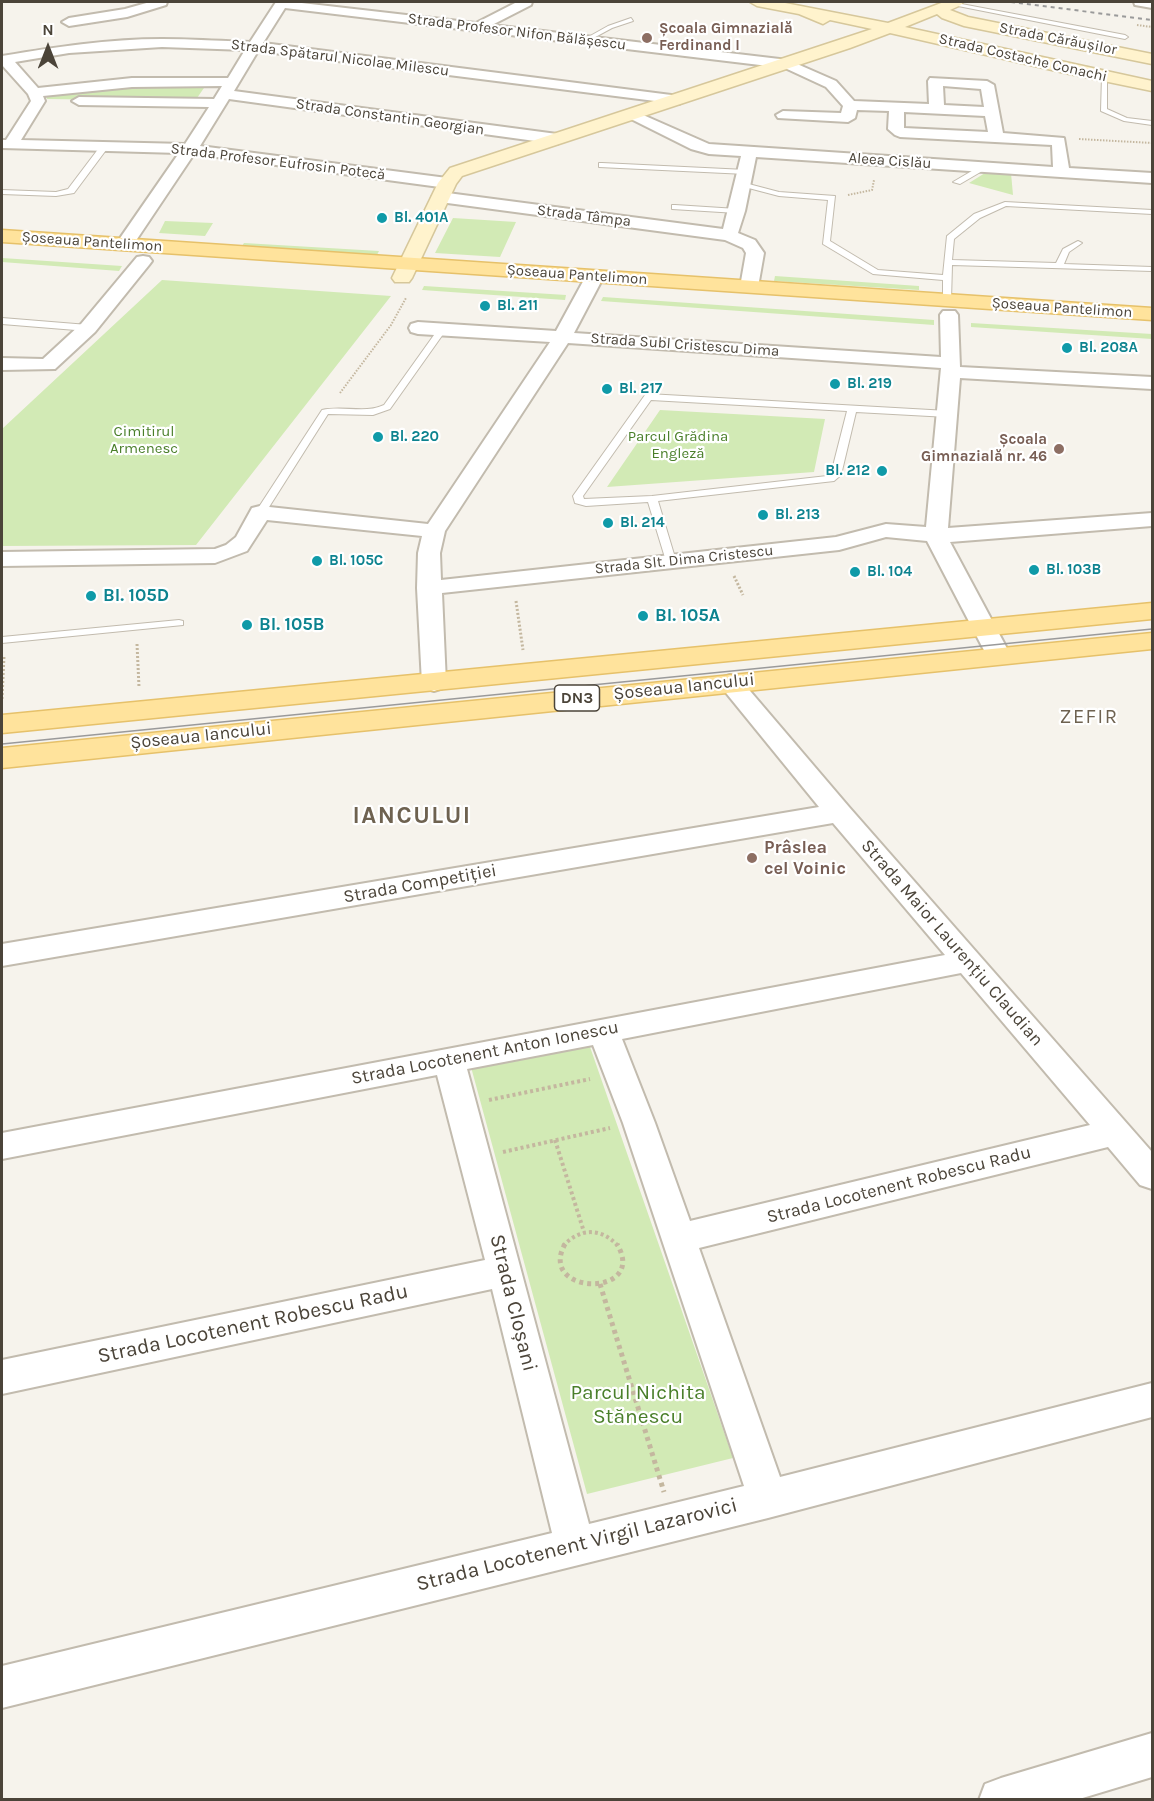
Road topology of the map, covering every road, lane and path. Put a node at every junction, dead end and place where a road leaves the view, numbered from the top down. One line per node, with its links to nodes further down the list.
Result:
1 (161, 2): 14 (street)
2 (757, 2): 9 (main road, Strada Costache Conachi)
3 (1140, 2): 7 (street)
4 (282, 3): 16 (street, Strada Profesor Nifon Bălășescu); 22 (street)
5 (498, 3): 6 (street)
6 (521, 4): 16 (street)
7 (1152, 4)
8 (949, 5): 12 (main road); 13 (main road, Strada Cărăușilor); 15 (lane)
9 (795, 9): 11 (main road, Strada Costache Conachi); 20 (main road)
10 (632, 20): 21 (lane)
11 (864, 21): 17 (main road, Strada Costache Conachi); 20 (main road)
12 (912, 21): 13 (main road, Strada Cărăușilor); 17 (main road)
13 (964, 21): 18 (main road, Strada Cărăușilor)
14 (69, 22)
15 (1062, 25): 18 (lane); 19 (lane)
16 (478, 27): 21 (street, Strada Profesor Nifon Bălășescu)
17 (895, 27): 20 (main road); 26 (main road, Strada Costache Conachi)
18 (1044, 36): 23 (main road, Strada Cărăușilor)
19 (1125, 37)
20 (843, 38): 25 (main road)
21 (586, 40): 25 (street, Strada Profesor Nifon Bălășescu)
22 (253, 46): 24 (street, Strada Spătarul Nicolae Milescu); 28 (street); 30 (street, Strada Spătarul Nicolae Milescu)
23 (1152, 59)
24 (3, 60): 29 (street)
25 (788, 64): 30 (main road); 31 (street)
26 (1104, 77): 27 (main road, Strada Costache Conachi); 37 (lane)
27 (1152, 86)
28 (224, 93): 29 (street); 29 (street); 39 (street, Strada Constantin Georgian); 44 (street)
29 (36, 97): 42 (street)
30 (679, 100): 35 (main road)
31 (850, 105): 32 (street); 36 (street)
32 (897, 107): 33 (street); 38 (street)
33 (937, 109): 34 (street); 34 (street)
34 (992, 112): 38 (street)
35 (634, 115): 39 (main road); 45 (street, Aleea Cislău)
36 (783, 115)
37 (1152, 123)
38 (996, 137): 40 (street)
39 (557, 139): 53 (main road)
40 (1059, 141): 41 (path); 49 (street)
41 (1152, 143)
42 (6, 144): 43 (street, Strada Profesor Eufrosin Potecă)
43 (105, 146): 44 (street, Strada Profesor Eufrosin Potecă); 54 (lane)
44 (190, 149): 53 (street, Strada Profesor Eufrosin Potecă); 62 (street)
45 (749, 153): 46 (street, Aleea Cislău); 50 (street)
46 (878, 159): 48 (street, Aleea Cislău); 55 (path)
47 (602, 165): 50 (lane)
48 (985, 167): 49 (street, Aleea Cislău); 52 (lane)
49 (1061, 172): 51 (street, Aleea Cislău)
50 (745, 178): 55 (lane); 57 (street)
51 (1152, 178)
52 (957, 182)
53 (443, 190): 59 (street, Strada Tâmpa); 68 (main road)
54 (2, 192)
55 (832, 198): 69 (lane)
56 (675, 207): 57 (lane)
57 (737, 212): 59 (street)
58 (1152, 212): 65 (lane)
59 (729, 235): 71 (street, Strada Tâmpa)
60 (2, 236): 62 (main road, Șoseaua Pantelimon)
61 (1078, 243): 66 (lane)
62 (124, 244): 68 (main road, Șoseaua Pantelimon)
63 (2, 251): 64 (main road, Șoseaua Pantelimon)
64 (142, 261): 68 (main road, Șoseaua Pantelimon); 75 (street)
65 (948, 262): 66 (lane); 69 (lane)
66 (1059, 266): 67 (lane)
67 (1152, 269)
68 (409, 274): 70 (main road, Șoseaua Pantelimon); 84 (path)
69 (948, 278): 72 (lane)
70 (593, 283): 71 (main road, Șoseaua Pantelimon); 72 (main road, Șoseaua Pantelimon); 79 (street)
71 (749, 286): 72 (main road, Șoseaua Pantelimon)
72 (948, 308): 73 (main road, Șoseaua Pantelimon); 77 (main road, Șoseaua Pantelimon); 81 (street)
73 (1152, 314)
74 (2, 321): 75 (lane)
75 (88, 327): 80 (street)
76 (418, 328): 78 (street, Strada Subl Cristescu Dima)
77 (1152, 328)
78 (442, 330): 79 (street, Strada Subl Cristescu Dima); 84 (lane)
79 (562, 338): 81 (street, Strada Subl Cristescu Dima); 89 (street)
80 (2, 364)
81 (951, 367): 82 (street, Strada Subl Cristescu Dima); 85 (street)
82 (1152, 382)
83 (852, 408): 85 (lane); 86 (lane); 86 (lane)
84 (325, 412): 87 (lane)
85 (948, 414): 90 (street)
86 (652, 499): 92 (lane)
87 (260, 513): 89 (street); 91 (street)
88 (1152, 520): 90 (street)
89 (434, 531): 94 (street)
90 (936, 536): 92 (street, Strada Slt. Dima Cristescu); 97 (street)
91 (2, 559)
92 (671, 561): 93 (street, Strada Slt. Dima Cristescu)
93 (513, 579): 94 (street, Strada Slt. Dima Cristescu); 102 (path)
94 (429, 588): 103 (street)
95 (1152, 612): 97 (main road, Șoseaua Iancului / DN3)
96 (179, 623): 98 (lane)
97 (985, 626): 101 (street); 102 (main road, Șoseaua Iancului / DN3)
98 (137, 627): 99 (lane); 106 (path)
99 (4, 640): 105 (path)
100 (1152, 641): 101 (main road, Șoseaua Iancului / DN3)
101 (999, 656): 104 (main road, Șoseaua Iancului / DN3)
102 (526, 673): 103 (main road, Șoseaua Iancului / DN3)
103 (434, 683): 106 (main road, Șoseaua Iancului / DN3)
104 (730, 683): 108 (main road, Șoseaua Iancului / DN3); 109 (street, Strada Maior Laurențiu Claudian)
105 (2, 700)
106 (140, 709): 107 (main road, Șoseaua Iancului / DN3)
107 (2, 724)
108 (2, 758)
109 (839, 813): 110 (street, Strada Competiției); 111 (street, Strada Maior Laurențiu Claudian)
110 (2, 955)
111 (969, 961): 112 (street, Strada Locotenent Anton Ionescu); 117 (street, Strada Maior Laurențiu Claudian)
112 (603, 1030): 113 (street, Strada Locotenent Anton Ionescu); 114 (street)
113 (449, 1060): 115 (street, Strada Cloșani); 119 (street, Strada Locotenent Anton Ionescu)
114 (621, 1072): 115 (path); 116 (street)
115 (462, 1106): 120 (street, Strada Cloșani)
116 (639, 1123): 118 (path); 123 (street)
117 (1118, 1135): 121 (street, Strada Maior Laurențiu Claudian); 123 (street, Strada Locotenent Robescu Radu)
118 (555, 1140): 120 (path); 122 (path)
119 (2, 1146)
120 (476, 1158): 124 (street, Strada Cloșani)
121 (1152, 1175)
122 (584, 1232): 125 (path); 125 (path)
123 (680, 1238): 128 (street)
124 (505, 1271): 126 (street, Strada Locotenent Robescu Radu); 130 (street, Strada Cloșani)
125 (600, 1284): 129 (path)
126 (2, 1377)
127 (1152, 1400): 128 (street, Strada Locotenent Virgil Lazarovici)
128 (768, 1499): 129 (street, Strada Locotenent Virgil Lazarovici)
129 (672, 1521): 130 (street, Strada Locotenent Virgil Lazarovici)
130 (575, 1545): 131 (street, Strada Locotenent Virgil Lazarovici)
131 (2, 1687)
132 (1152, 1755): 133 (street)
133 (1001, 1800)

